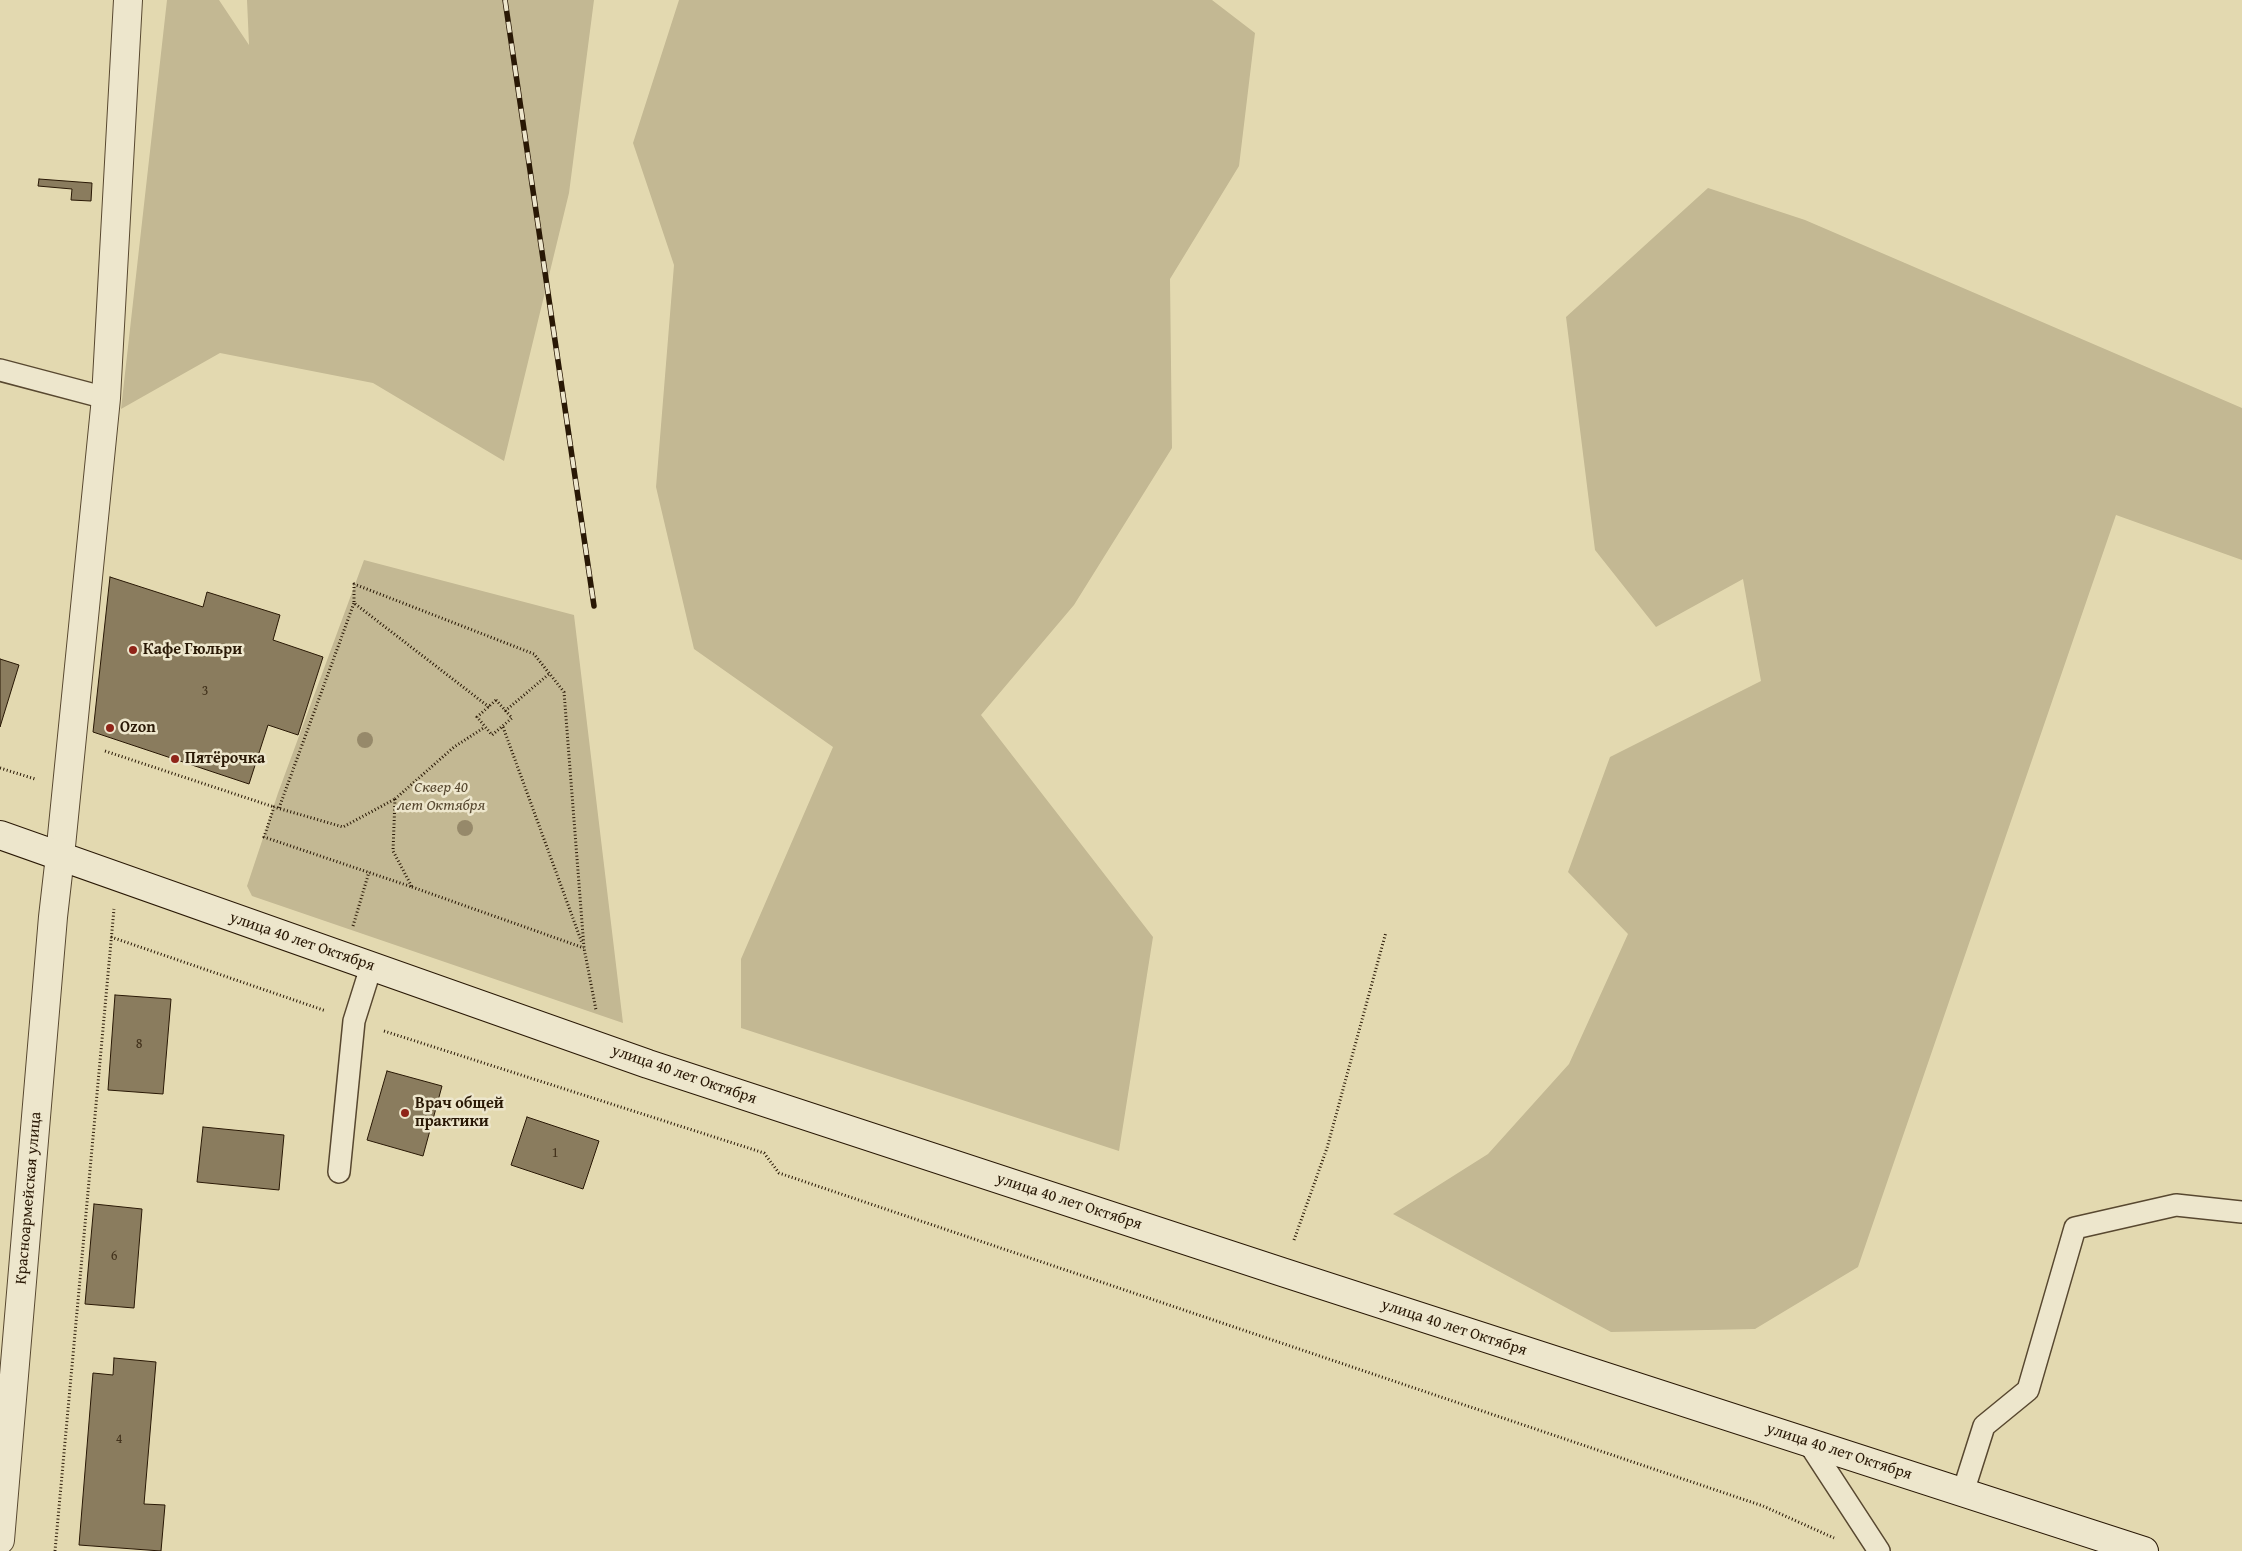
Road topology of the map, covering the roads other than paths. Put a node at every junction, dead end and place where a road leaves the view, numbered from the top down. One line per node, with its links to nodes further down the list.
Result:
1 (128, 0): 3 (main road, Красноармейская улица)
2 (0, 370): 3 (lane)
3 (106, 398): 5 (main road, Красноармейская улица)
4 (0, 835): 5 (main road, улица 40 лет Октября)
5 (60, 856): 6 (main road, улица 40 лет Октября); 11 (main road, Красноармейская улица)
6 (371, 967): 7 (lane); 9 (main road, улица 40 лет Октября)
7 (339, 1172)
8 (2242, 1212): 10 (lane)
9 (1808, 1442): 10 (main road, улица 40 лет Октября); 12 (lane)
10 (1963, 1492): 13 (main road, улица 40 лет Октября)
11 (0, 1540)
12 (1879, 1551)
13 (2144, 1551)

